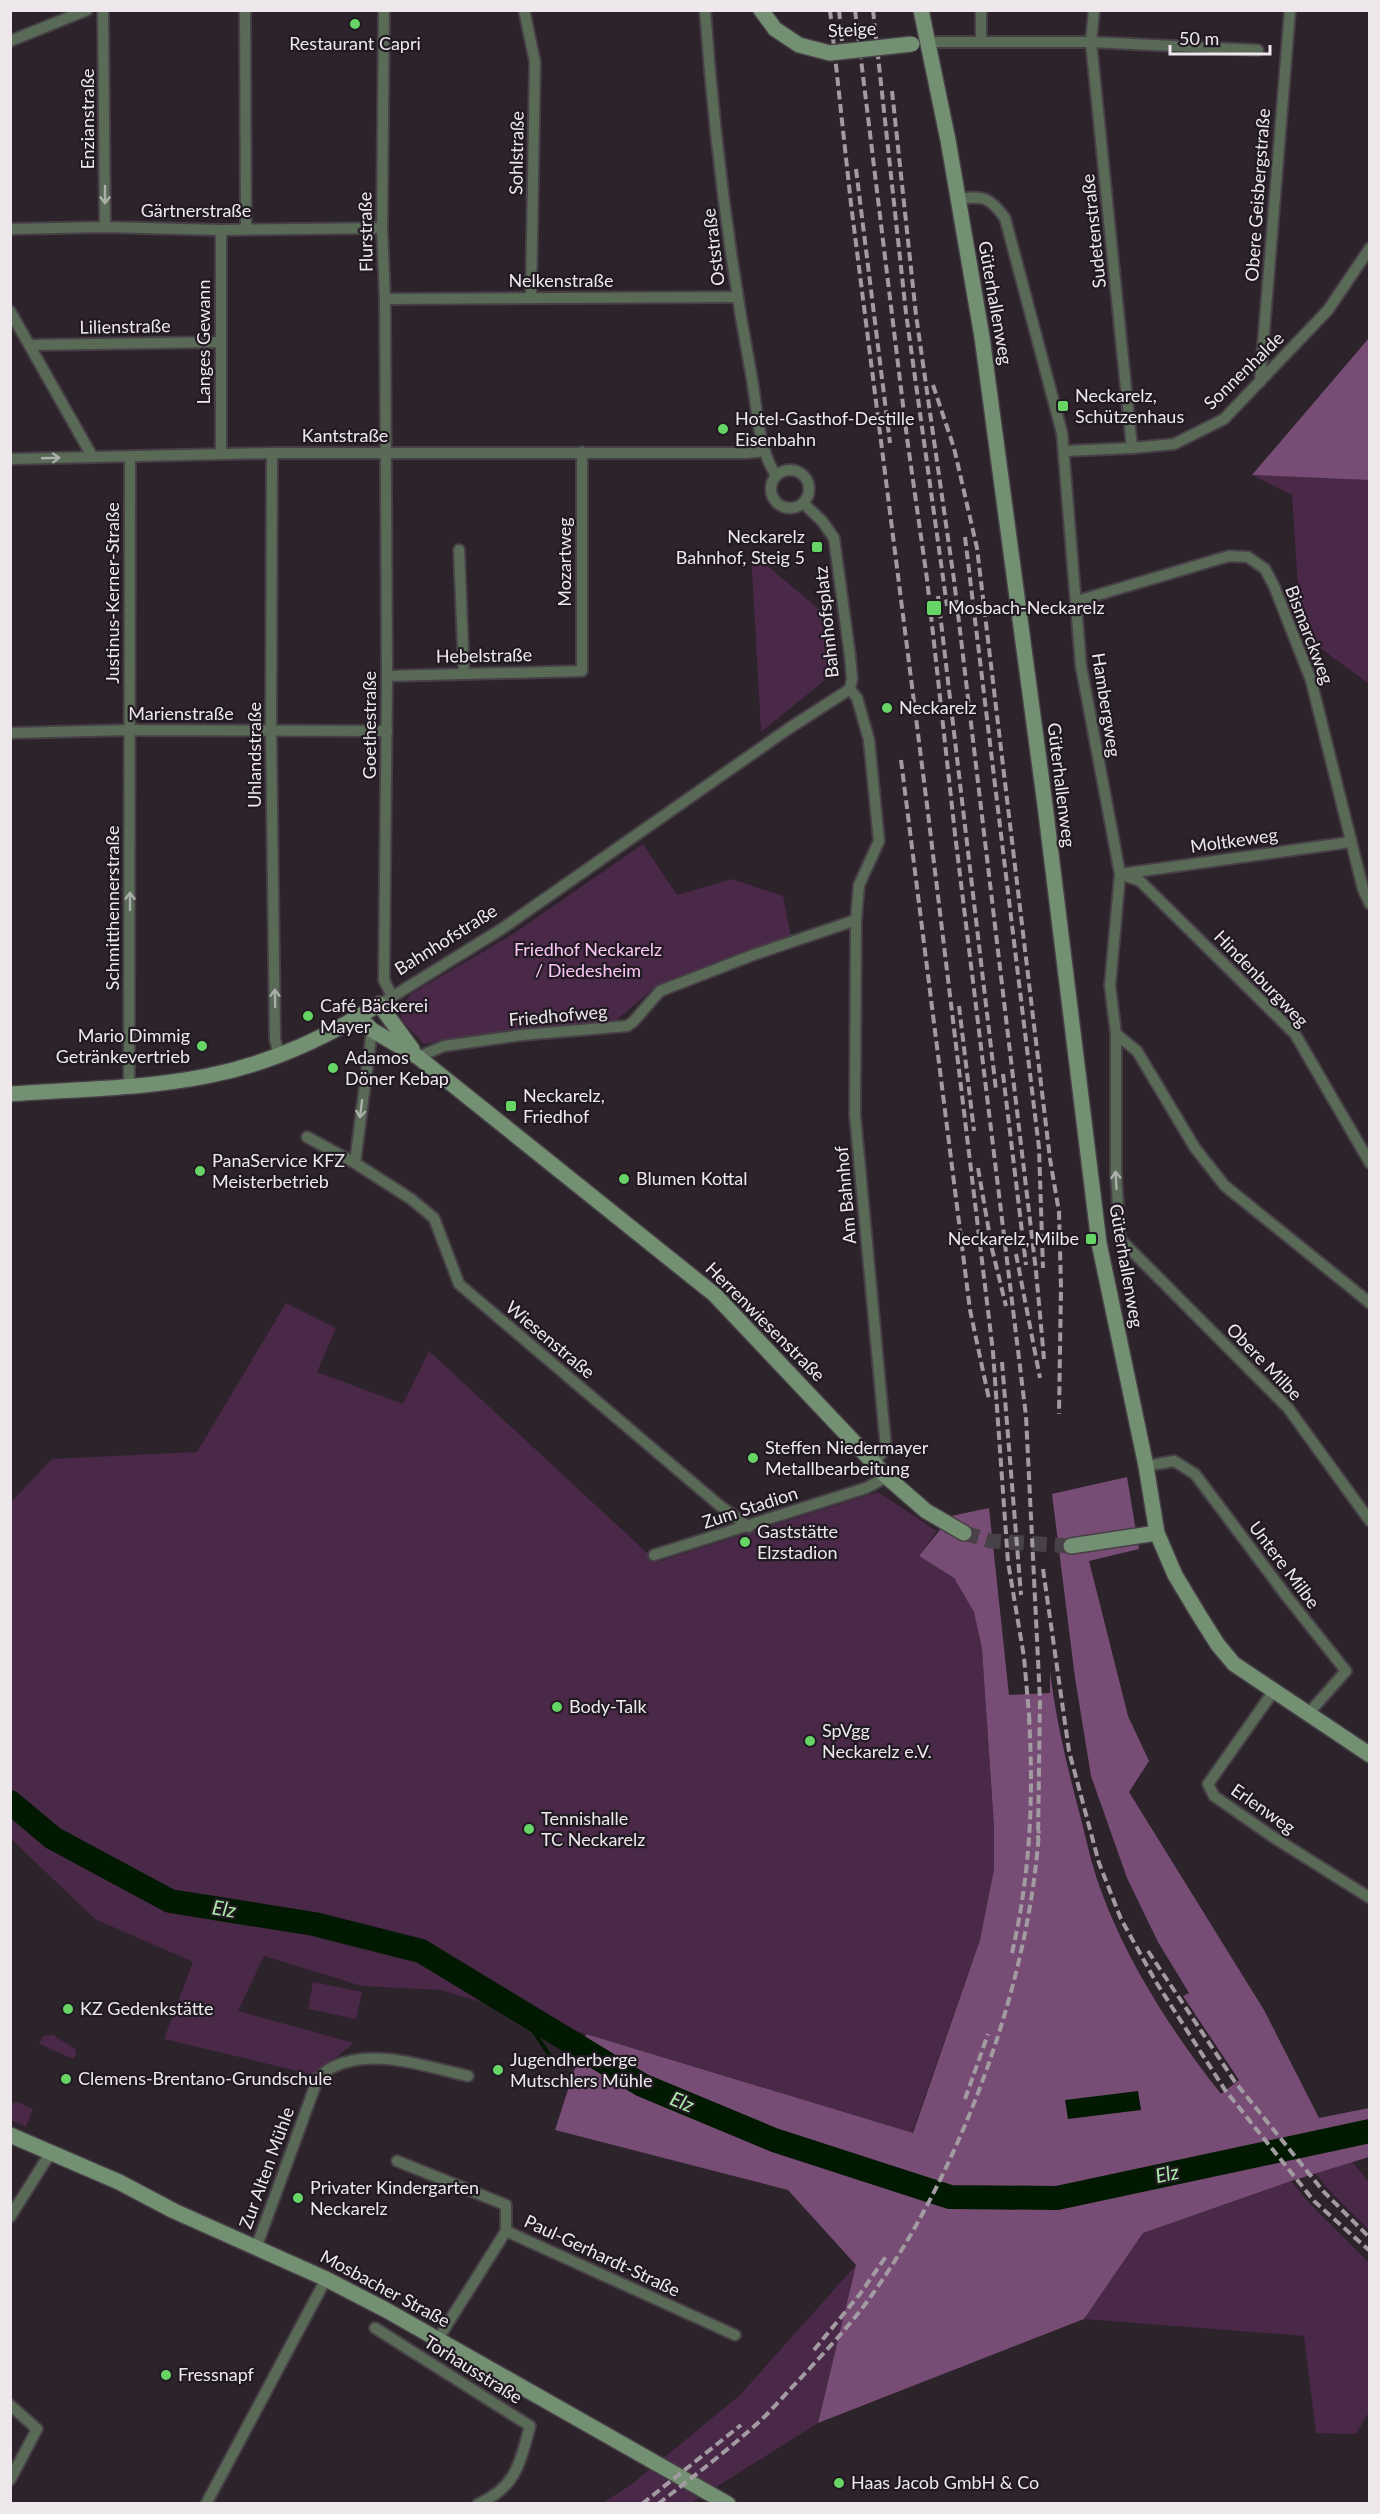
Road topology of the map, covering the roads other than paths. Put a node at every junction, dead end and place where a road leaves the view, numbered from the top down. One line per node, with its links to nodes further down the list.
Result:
1 (87, 10): 12 (street)
2 (103, 10): 18 (street, Enzianstraße, one-way to 18)
3 (245, 10): 19 (street)
4 (384, 10): 20 (street, Flurstraße)
5 (524, 10): 24 (street, Sohlstraße)
6 (705, 10): 25 (street, Oststraße)
7 (760, 10): 14 (street, Steige, bridge)
8 (921, 10): 14 (street)
9 (981, 10): 13 (street)
10 (1094, 10): 15 (street, Sudetenstraße)
11 (1290, 10): 30 (street, Obere Geisbergstraße)
12 (10, 40)
13 (981, 41): 14 (street); 15 (street)
14 (928, 42): 17 (street, Güterhallenweg)
15 (1091, 42): 16 (street); 31 (street, Sudetenstraße)
16 (1258, 50)
17 (957, 199): 33 (street, Hambergweg); 69 (street, Güterhallenweg)
18 (105, 227): 21 (street, Gärtnerstraße); 22 (street, Gärtnerstraße)
19 (246, 228): 20 (street, Gärtnerstraße); 22 (street, Gärtnerstraße)
20 (382, 228): 26 (street, Flurstraße)
21 (10, 229)
22 (221, 230): 28 (street, Langes Gewann)
23 (1370, 248): 30 (street, Sonnenhalde)
24 (531, 297): 25 (street, Nelkenstraße); 26 (street, Nelkenstraße)
25 (737, 297): 32 (street, Oststraße)
26 (386, 299): 36 (street, Flurstraße)
27 (10, 311): 29 (street)
28 (220, 342): 29 (street, Lilienstraße); 37 (street, Langes Gewann)
29 (30, 345): 38 (street)
30 (1260, 382): 31 (street, Sonnenhalde)
31 (1132, 448): 33 (street, Sonnenhalde)
32 (765, 451): 34 (street, Kantstraße); 41 (street, Oststraße)
33 (1064, 451): 44 (street, Hambergweg)
34 (582, 452): 36 (street, Kantstraße); 45 (street, Mozartweg)
35 (272, 453): 36 (street, Kantstraße); 37 (street, Kantstraße); 50 (street, Uhlandstraße)
36 (386, 453): 47 (street, Goethestraße)
37 (221, 454): 39 (street, Kantstraße)
38 (92, 456): 39 (street, Kantstraße); 40 (street, Kantstraße, one-way to 38)
39 (130, 456): 49 (street, Justinus-Kerner-Straße)
40 (10, 459)
41 (776, 476): 42 (street); 42 (street)
42 (803, 503): 48 (street, Bahnhofsplatz)
43 (459, 550): 46 (street)
44 (1077, 602): 53 (street, Bismarckweg); 54 (street, Hambergweg)
45 (582, 671): 46 (street, Hebelstraße)
46 (464, 673): 47 (street, Hebelstraße)
47 (387, 676): 51 (street, Goethestraße)
48 (850, 689): 56 (street, Bahnhofsplatz); 57 (street, Bahnhofstraße)
49 (129, 730): 50 (street, Marienstraße); 52 (street, Marienstraße); 63 (street, Schmitthennerstraße, one-way to 49)
50 (271, 730): 51 (street, Marienstraße); 61 (street, Uhlandstraße, one-way to 50)
51 (387, 731): 57 (street, Goethestraße)
52 (10, 733)
53 (1351, 840): 54 (street, Moltkeweg); 55 (street, Bismarckweg)
54 (1120, 873): 60 (street, Hambergweg); 67 (street, Hindenburgweg)
55 (1370, 904)
56 (856, 920): 62 (street, Friedhofweg); 71 (street, Am Bahnhof)
57 (386, 1000): 58 (street, Bahnhofstraße); 62 (street, Herrenwiesenstraße)
58 (359, 1017): 59 (street, Herrenwiesenstraße); 61 (street, Bahnhofstraße)
59 (372, 1030): 62 (street, Herrenwiesenstraße); 66 (street, one-way to 66)
60 (1116, 1034): 68 (street, Hambergweg, one-way to 60); 70 (street)
61 (279, 1056): 63 (street, Bahnhofstraße)
62 (418, 1057): 71 (street, Herrenwiesenstraße)
63 (129, 1086): 64 (street, Bahnhofstraße)
64 (10, 1094)
65 (307, 1137): 66 (street, Wiesenstraße)
66 (355, 1163): 75 (street, Wiesenstraße)
67 (1370, 1163)
68 (1120, 1239): 69 (street); 74 (street, Obere Milbe)
69 (1099, 1243): 72 (street, Güterhallenweg)
70 (1370, 1303)
71 (874, 1463): 73 (street, Herrenwiesenstraße)
72 (1146, 1466): 77 (street, Güterhallenweg); 81 (street, Untere Milbe)
73 (887, 1477): 75 (street, Zum Stadion); 76 (street, Herrenwiesenstraße)
74 (1370, 1521)
75 (749, 1527): 79 (street, Zum Stadion)
76 (964, 1533)
77 (1157, 1533): 78 (street); 80 (street)
78 (1071, 1546)
79 (654, 1555)
80 (1273, 1692): 81 (street); 83 (street, Erlenweg)
81 (1308, 1714): 82 (street)
82 (1370, 1755)
83 (1370, 1898)
84 (468, 2076): 90 (street, Zur Alten Mühle)
85 (10, 2135): 86 (street, Mosbacher Straße)
86 (51, 2152): 88 (street); 90 (street, Mosbacher Straße)
87 (398, 2161): 89 (street)
88 (10, 2217)
89 (506, 2231): 93 (street, Paul-Gerhardt-Straße); 94 (street, Paul-Gerhardt-Straße)
90 (255, 2248): 91 (street, Mosbacher Straße)
91 (326, 2279): 94 (street, Mosbacher Straße); 97 (street)
92 (375, 2328): 98 (street, Torhausstraße)
93 (735, 2335)
94 (438, 2339): 99 (street, Mosbacher Straße)
95 (10, 2405): 96 (street)
96 (10, 2480)
97 (206, 2504)
98 (478, 2504)
99 (728, 2504)

